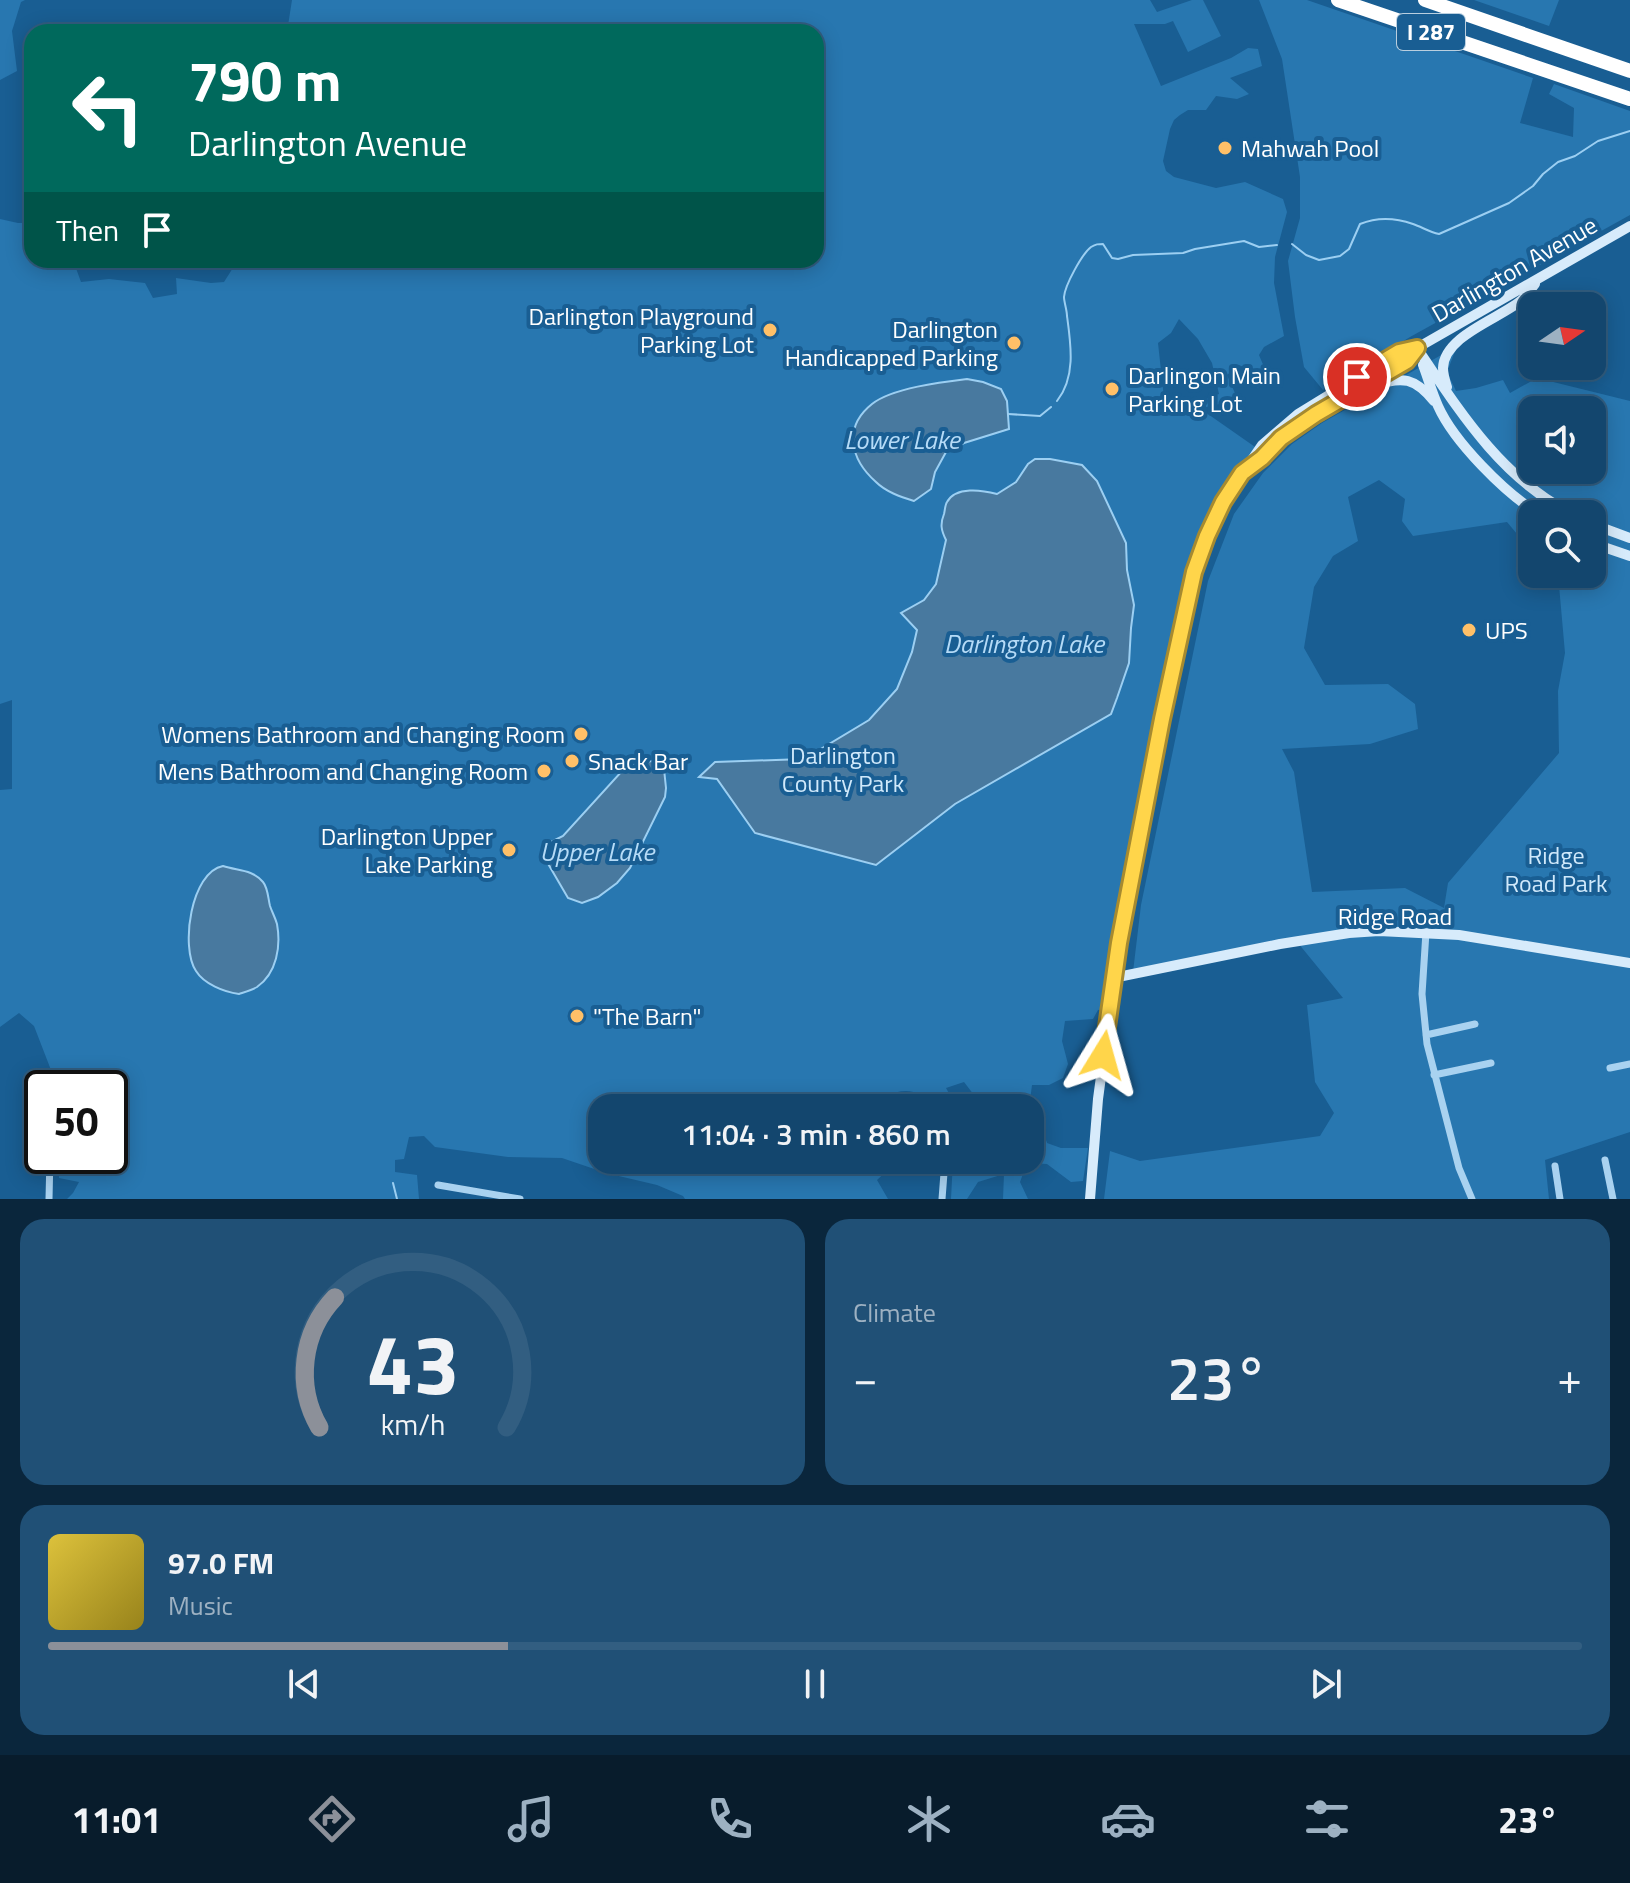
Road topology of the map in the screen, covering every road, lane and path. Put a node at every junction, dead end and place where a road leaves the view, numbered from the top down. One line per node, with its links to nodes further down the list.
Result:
1 (1338, 0): 4 (highway, I 287)
2 (1425, 0): 3 (highway, I 287)
3 (1630, 71)
4 (1630, 99)
5 (1630, 226): 6 (main road, Darlington Avenue)
6 (1542, 276): 7 (main road, Darlington Avenue); 10 (main road)
7 (1417, 348): 8 (main road, Darlington Avenue); 9 (main road); 10 (main road); 11 (main road, Darlington Avenue)
8 (1362, 389): 9 (main road); 11 (main road, Darlington Avenue)
9 (1438, 406): 14 (main road)
10 (1468, 424): 12 (main road)
11 (1242, 473): 22 (main road, Darlington Avenue)
12 (1518, 477)
13 (1527, 484): 15 (main road)
14 (1520, 500)
15 (1551, 500)
16 (1606, 529): 17 (main road)
17 (1630, 538)
18 (1606, 548): 19 (main road)
19 (1630, 556)
20 (1426, 932): 21 (main road, Ridge Road); 22 (main road, Ridge Road); 24 (street)
21 (1630, 963)
22 (1113, 978): 37 (main road, Darlington Avenue)
23 (1475, 1024): 24 (street)
24 (1426, 1035): 28 (street)
25 (1491, 1063): 28 (street)
26 (1630, 1064): 27 (street)
27 (1610, 1068)
28 (1434, 1075): 38 (street)
29 (1605, 1160): 40 (street)
30 (1555, 1166): 39 (street)
31 (50, 1174): 34 (street)
32 (944, 1174): 36 (street)
33 (438, 1185): 35 (street)
34 (49, 1199)
35 (520, 1199)
36 (942, 1199)
37 (1090, 1199)
38 (1472, 1199)
39 (1560, 1199)
40 (1613, 1199)

